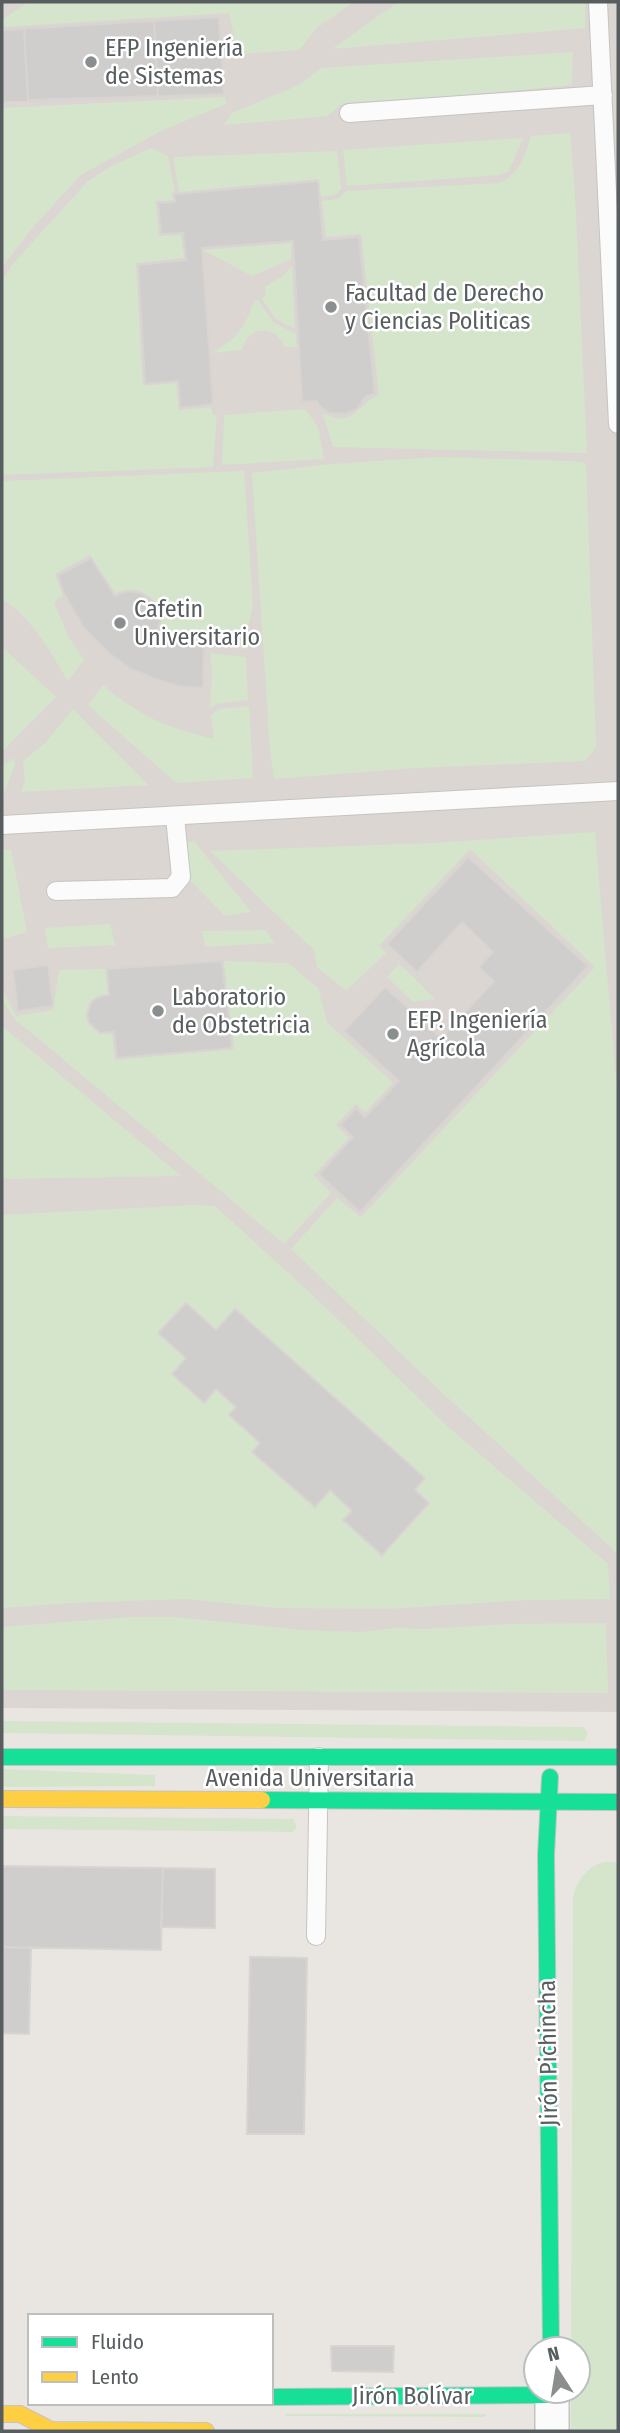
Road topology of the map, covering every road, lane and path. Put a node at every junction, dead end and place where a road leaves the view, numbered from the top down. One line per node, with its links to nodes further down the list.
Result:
1 (598, 2): 2 (lane)
2 (603, 95): 3 (lane); 4 (lane)
3 (349, 113)
4 (618, 424)
5 (618, 791): 6 (lane)
6 (175, 817): 7 (lane); 8 (lane)
7 (2, 825)
8 (56, 891)
9 (2, 1757): 13 (street, Avenida Universitaria)
10 (319, 1757): 12 (street, Avenida Universitaria); 13 (street, Avenida Universitaria); 16 (lane)
11 (618, 1757): 12 (street, Avenida Universitaria)
12 (551, 1758): 17 (street, Jirón Pichincha)
13 (192, 1768): 15 (street)
14 (2, 1799): 15 (street, Avenida Universitaria)
15 (191, 1800): 16 (street, Avenida Universitaria)
16 (319, 1801): 17 (street, Avenida Universitaria); 19 (lane)
17 (547, 1802): 18 (street, Avenida Universitaria); 20 (street, Jirón Pichincha)
18 (618, 1802)
19 (316, 1936)
20 (551, 2335)
21 (522, 2394): 22 (street, Jirón Bolívar)
22 (273, 2398)
23 (552, 2405): 26 (street)
24 (19, 2415): 25 (street)
25 (206, 2431)
26 (552, 2431)

